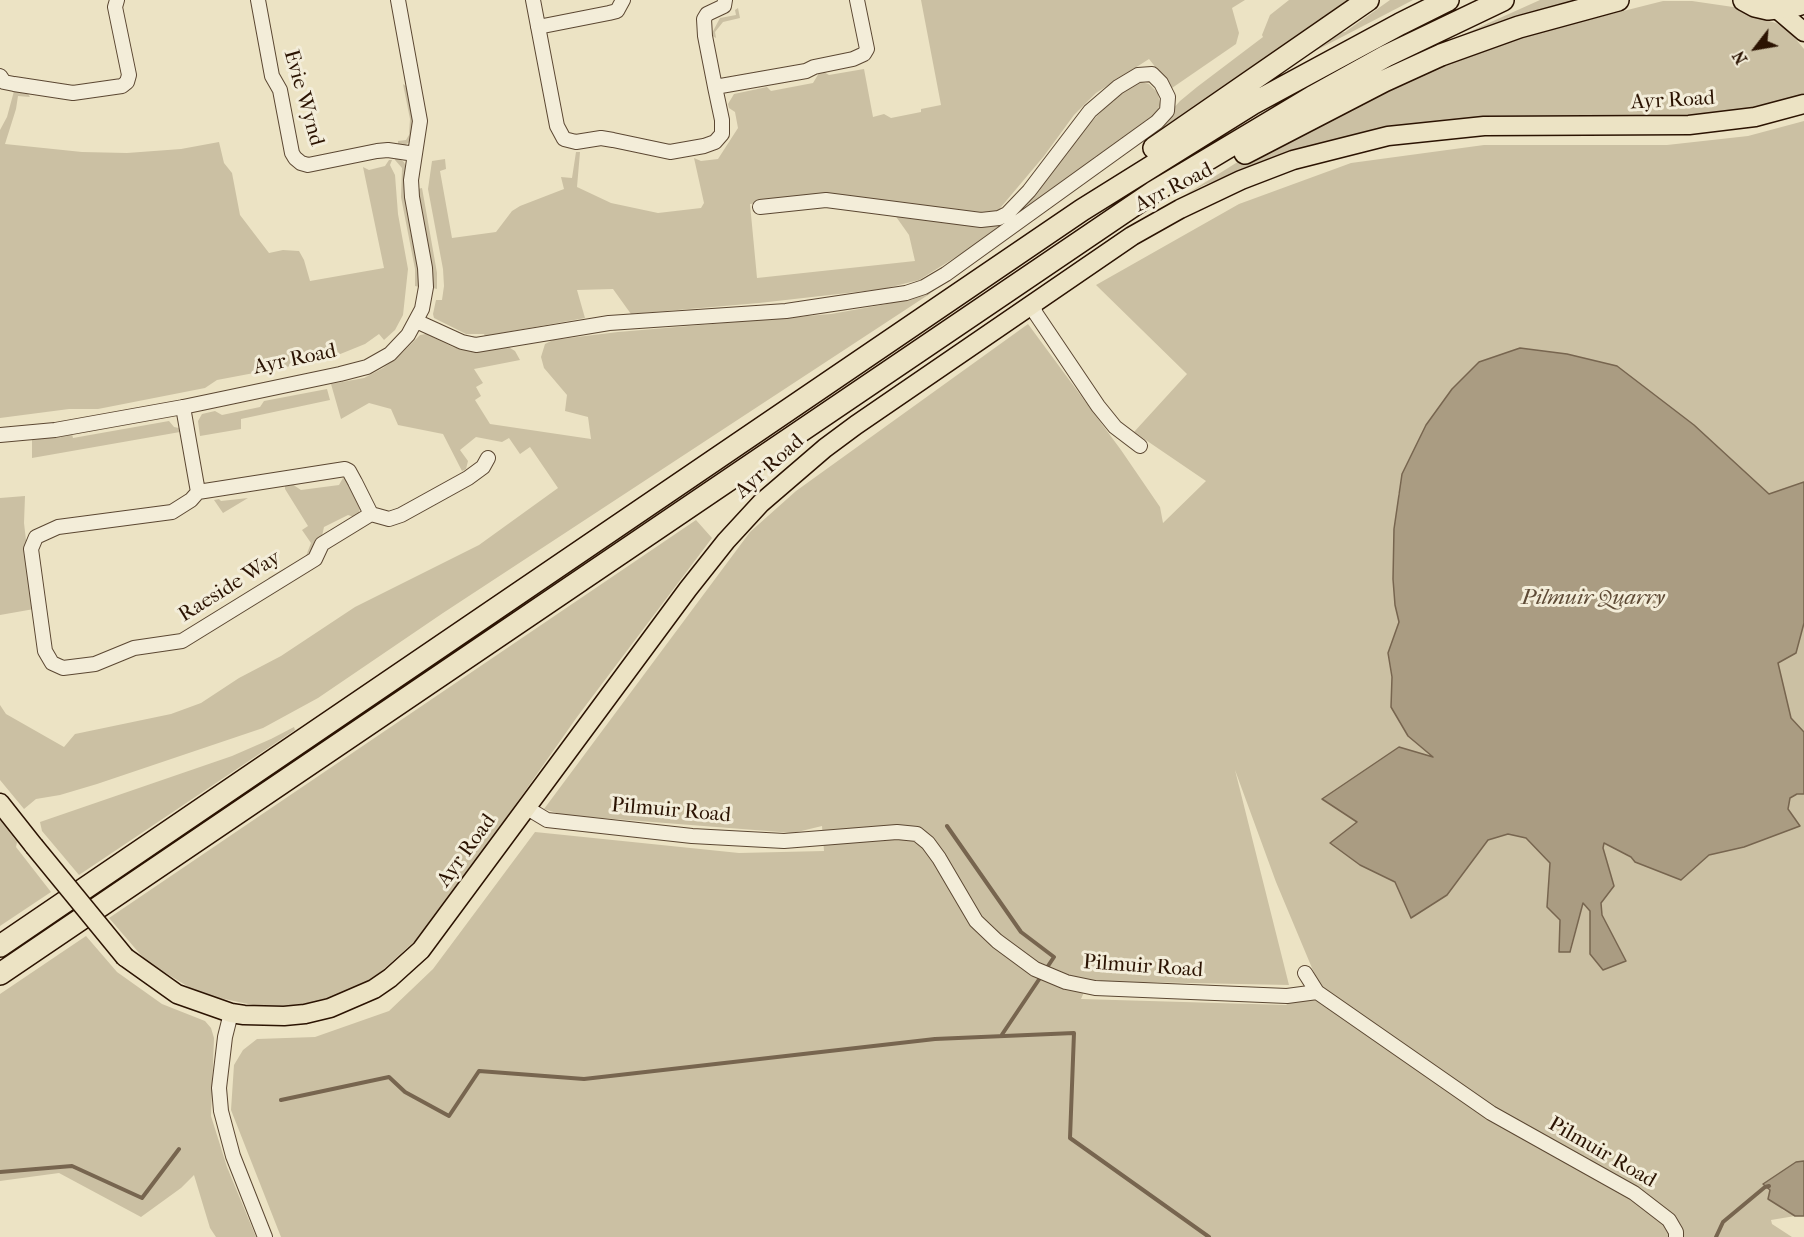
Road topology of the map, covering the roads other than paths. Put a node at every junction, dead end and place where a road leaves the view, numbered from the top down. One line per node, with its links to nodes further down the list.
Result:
1 (117, 0): 17 (street)
2 (258, 0): 20 (street, Evie Wynd)
3 (398, 0): 20 (street)
4 (533, 0): 15 (street)
5 (623, 0): 15 (street)
6 (725, 0): 18 (street)
7 (857, 0): 18 (street)
8 (1368, 0): 22 (highway)
9 (1448, 0): 22 (highway)
10 (1503, 0): 31 (highway)
11 (1618, 0): 31 (highway)
12 (1744, 0): 14 (highway)
13 (1804, 3): 14 (highway)
14 (1777, 9): 16 (main road)
15 (538, 27): 18 (street)
16 (1804, 32)
17 (0, 76)
18 (716, 87)
19 (1804, 104): 23 (main road, Ayr Road)
20 (415, 154): 24 (street)
21 (760, 207): 24 (street)
22 (966, 288): 34 (highway)
23 (1032, 303): 27 (street); 33 (main road, Ayr Road)
24 (416, 321): 25 (street, Ayr Road)
25 (183, 407): 26 (street, Ayr Road); 29 (street)
26 (0, 435)
27 (1140, 446)
28 (488, 458): 30 (street)
29 (198, 492): 30 (street, Raeside Way); 30 (street, Raeside Way)
30 (371, 514)
31 (669, 519): 36 (highway)
32 (0, 803): 38 (main road, Ayr Road, bridge)
33 (527, 808): 37 (street, Pilmuir Road); 38 (main road, Ayr Road)
34 (0, 946)
35 (1305, 973): 37 (street)
36 (0, 974)
37 (1317, 992): 40 (street, Pilmuir Road)
38 (231, 1013): 39 (street)
39 (265, 1237)
40 (1676, 1237)

